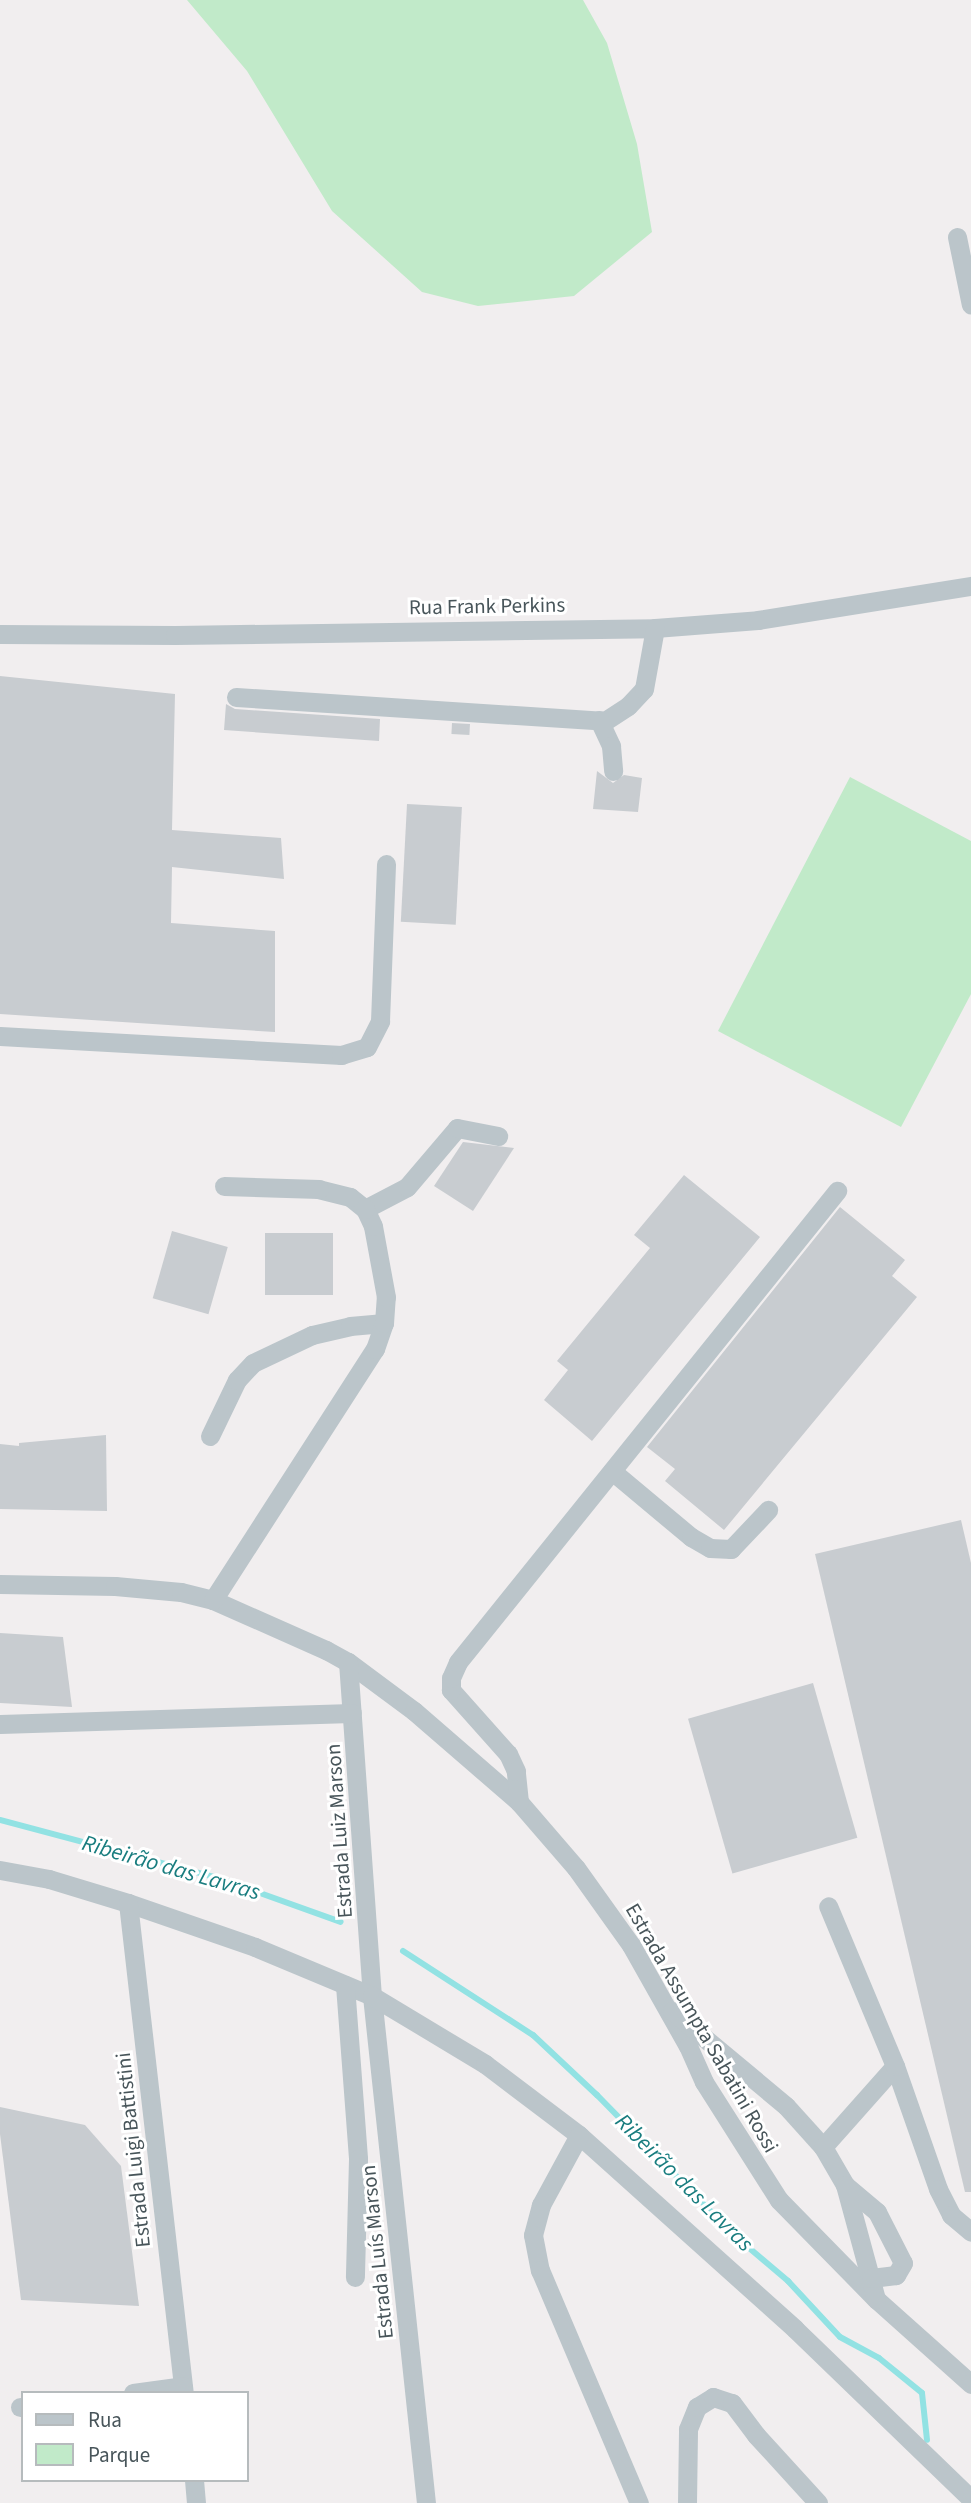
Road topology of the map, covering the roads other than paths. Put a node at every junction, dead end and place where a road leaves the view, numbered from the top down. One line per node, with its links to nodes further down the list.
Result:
1 (957, 237): 2 (street)
2 (971, 305)
3 (971, 586): 4 (street, Rua Frank Perkins)
4 (655, 628): 5 (street, Rua Frank Perkins); 7 (street)
5 (0, 634)
6 (236, 697): 7 (street)
7 (599, 720): 8 (street)
8 (613, 771)
9 (386, 864): 10 (street)
10 (0, 1036)
11 (498, 1136): 14 (street)
12 (224, 1186): 14 (street)
13 (837, 1191): 17 (street)
14 (365, 1209): 15 (street)
15 (384, 1323): 16 (street); 20 (street)
16 (209, 1436)
17 (612, 1471): 18 (street); 24 (street)
18 (768, 1510)
19 (0, 1584): 20 (street, Estrada Assumpta Sabatini Rossi)
20 (213, 1600): 21 (street, Estrada Assumpta Sabatini Rossi)
21 (348, 1662): 22 (street, Estrada Luiz Marson); 24 (street, Estrada Assumpta Sabatini Rossi)
22 (352, 1713): 23 (street); 29 (street, Estrada Luiz Marson)
23 (0, 1724)
24 (519, 1802): 30 (street, Estrada Assumpta Sabatini Rossi)
25 (0, 1870): 26 (street)
26 (128, 1903): 28 (street); 40 (street, Estrada Luigi Battistini)
27 (828, 1906): 31 (street)
28 (345, 1985): 29 (street); 36 (street)
29 (372, 1996): 32 (street); 44 (street, Estrada Luís Marson)
30 (661, 2003): 33 (street); 38 (street, Estrada Assumpta Sabatini Rossi)
31 (895, 2066): 33 (street); 35 (street)
32 (579, 2134): 42 (street); 45 (street)
33 (823, 2147): 34 (street)
34 (845, 2185): 37 (street); 37 (street)
35 (971, 2232)
36 (355, 2277)
37 (871, 2278): 38 (street)
38 (877, 2300): 39 (street, Estrada Assumpta Sabatini Rossi)
39 (971, 2384)
40 (183, 2390)
41 (194, 2482): 43 (street)
42 (969, 2494)
43 (196, 2503)
44 (426, 2503)
45 (639, 2503)
46 (687, 2503): 47 (street)
47 (818, 2503)

